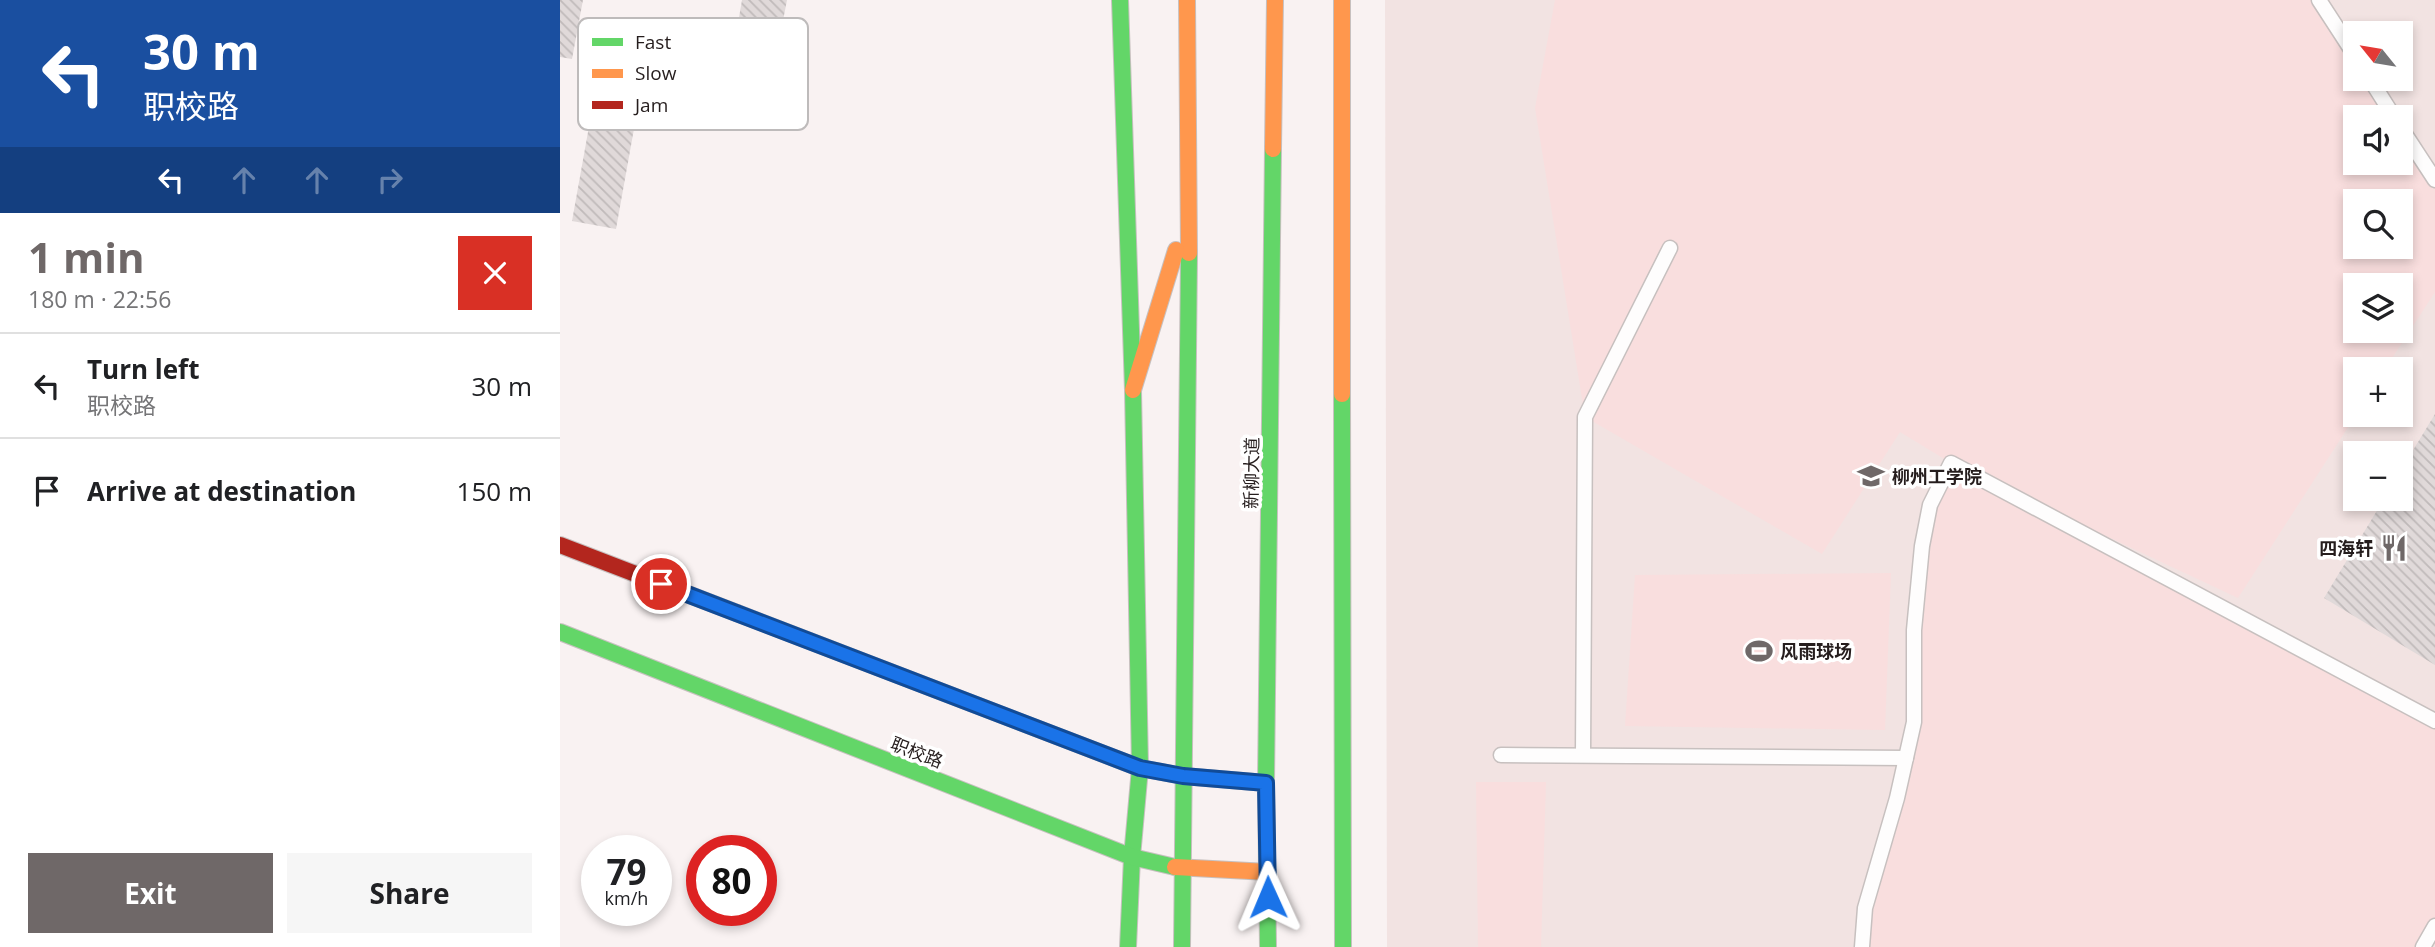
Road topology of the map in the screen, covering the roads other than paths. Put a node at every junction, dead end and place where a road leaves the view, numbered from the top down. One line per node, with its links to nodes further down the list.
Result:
1 (1120, 0): 11 (main road)
2 (1187, 0): 9 (main road)
3 (1275, 0): 20 (main road, 新柳大道)
4 (1342, 0): 28 (main road)
5 (2319, 0): 6 (lane)
6 (2343, 37)
7 (2413, 146): 8 (lane)
8 (2435, 180)
9 (1189, 208): 11 (main road); 19 (main road)
10 (1671, 248): 16 (lane)
11 (1133, 390): 18 (main road)
12 (560, 545): 18 (main road)
13 (560, 632): 21 (main road, 职校路)
14 (2435, 721): 17 (lane)
15 (1501, 755): 16 (lane)
16 (1583, 755): 17 (lane)
17 (1906, 758): 29 (lane)
18 (1140, 768): 19 (main road); 21 (main road)
19 (1183, 776): 20 (main road); 22 (main road)
20 (1266, 783): 23 (main road, 新柳大道)
21 (1132, 857): 22 (main road, 职校路); 25 (main road)
22 (1181, 868): 23 (main road, 职校路); 26 (main road)
23 (1268, 872): 27 (main road, 新柳大道)
24 (2435, 926): 30 (lane)
25 (1128, 947)
26 (1182, 947)
27 (1268, 947)
28 (1343, 947)
29 (1862, 947)
30 (2423, 947)

